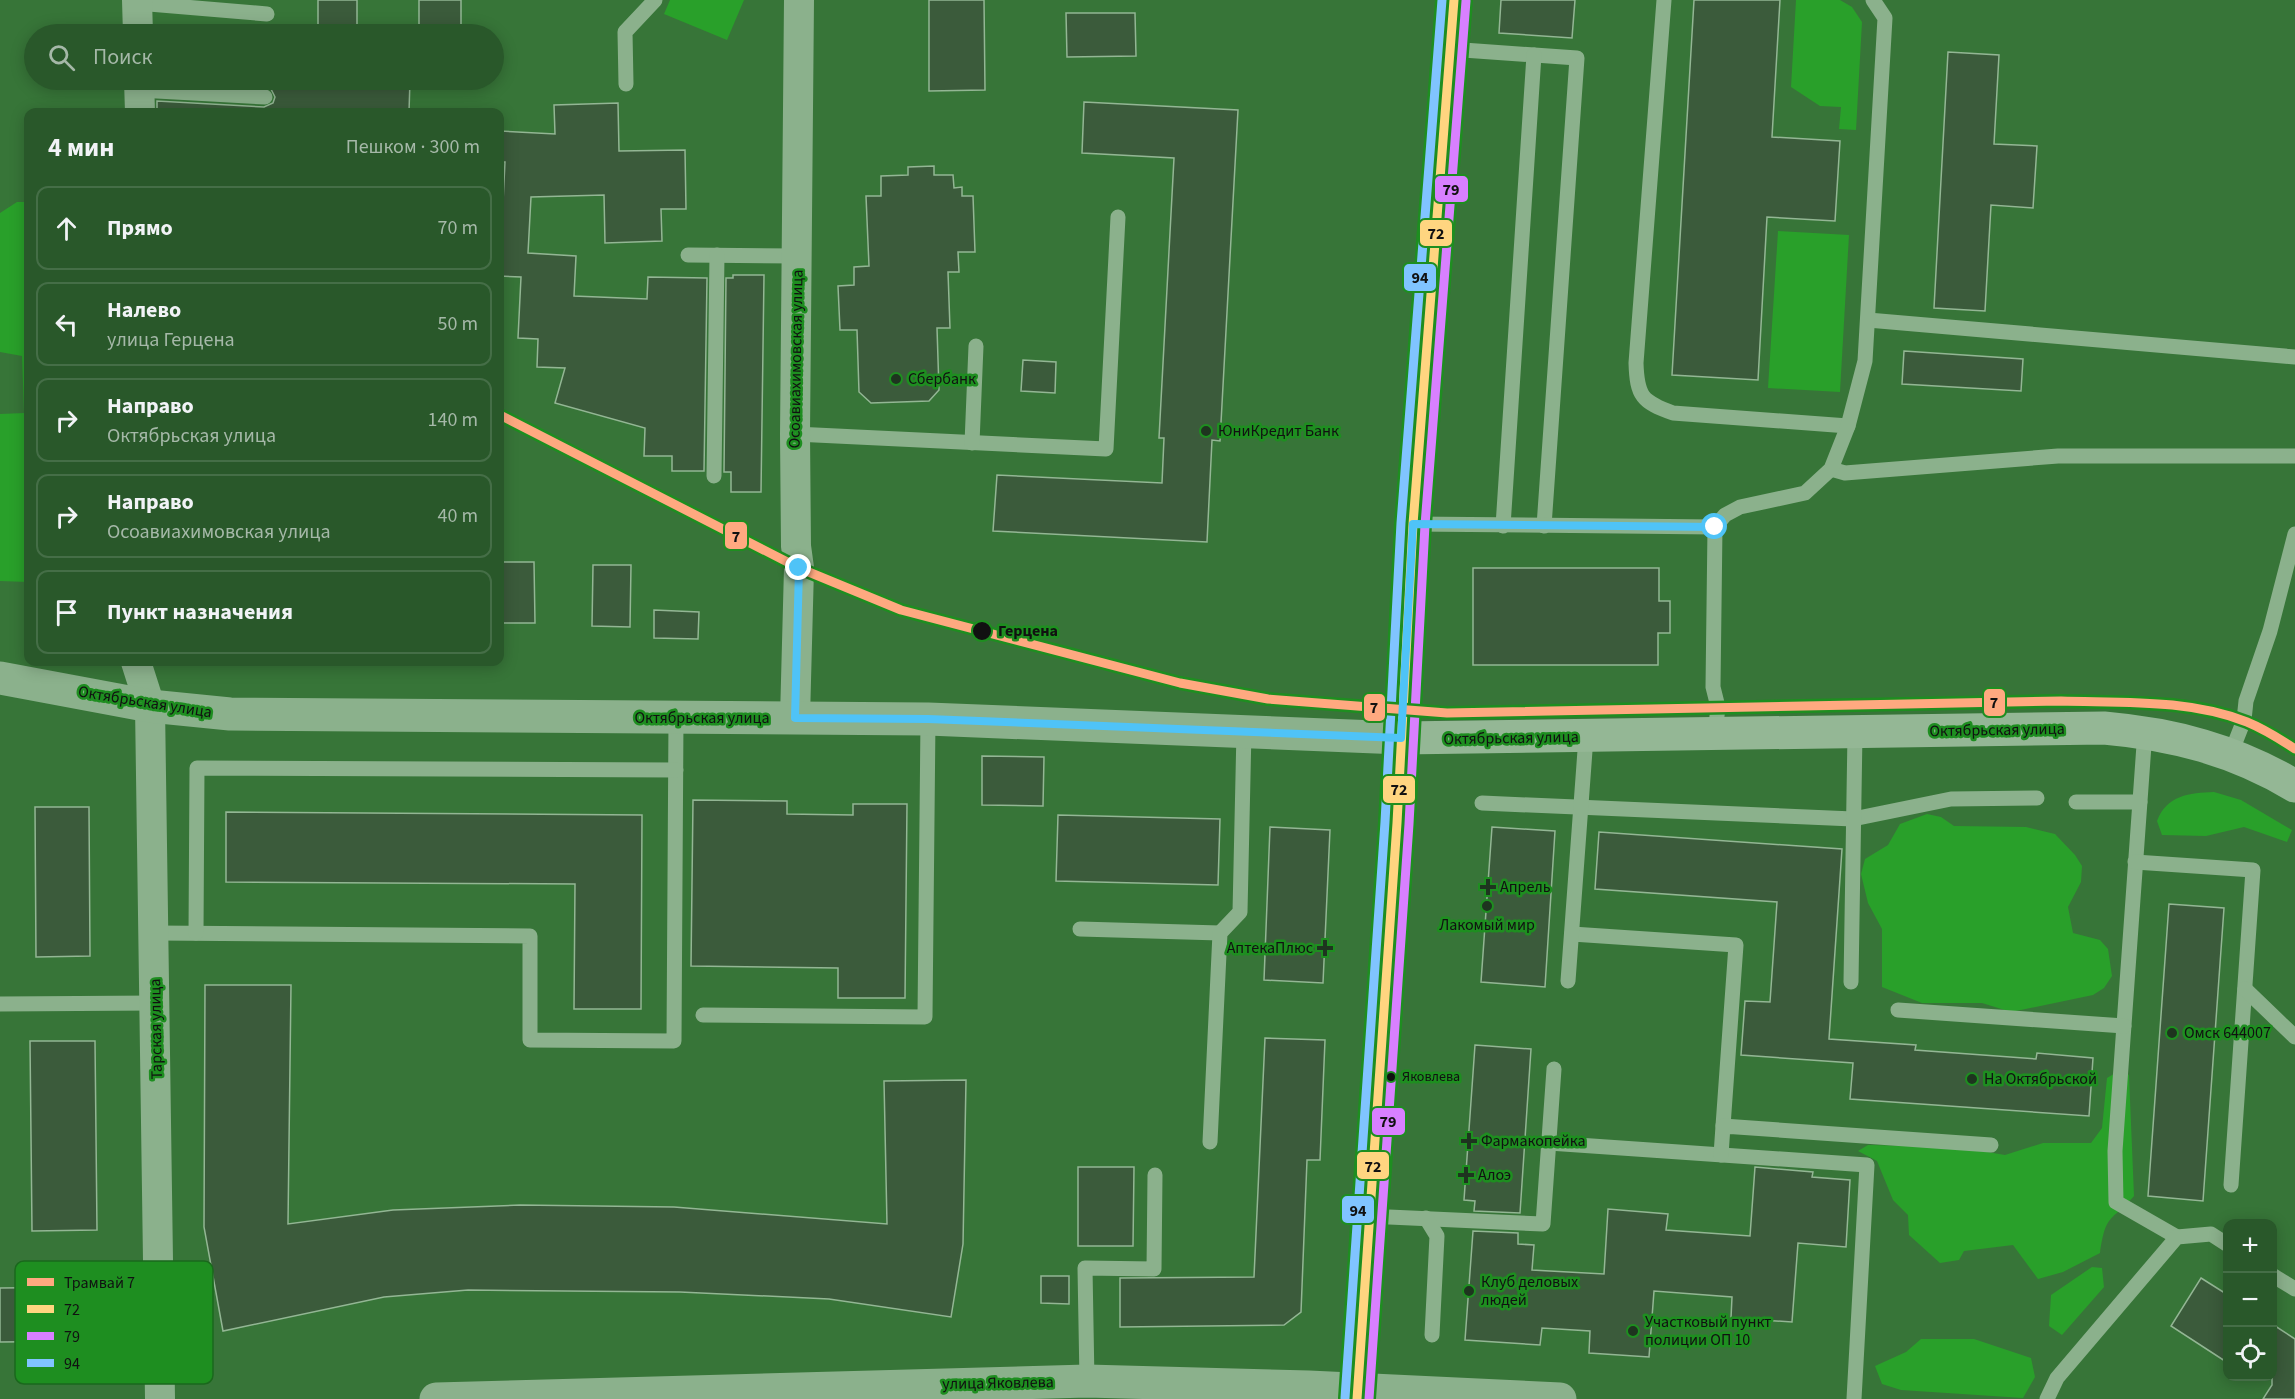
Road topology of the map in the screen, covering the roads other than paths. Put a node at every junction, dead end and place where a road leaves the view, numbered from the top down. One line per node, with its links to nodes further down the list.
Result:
1 (655, 0): 11 (lane)
2 (799, 0): 17 (street, Осоавиахимовская улица)
3 (1454, 0): 9 (main road)
4 (1664, 0): 21 (lane)
5 (1873, 0): 18 (lane)
6 (137, 2): 7 (lane); 8 (street)
7 (267, 14)
8 (138, 24)
9 (1449, 49): 10 (lane); 27 (main road)
10 (1534, 55): 28 (lane); 29 (lane)
11 (626, 84)
12 (140, 94): 13 (lane)
13 (265, 97)
14 (1118, 217): 23 (lane)
15 (688, 255): 16 (lane)
16 (717, 255): 17 (lane); 26 (lane)
17 (797, 256): 22 (street, Осоавиахимовская улица)
18 (1868, 320): 20 (lane); 21 (lane)
19 (976, 346): 23 (lane)
20 (2295, 357)
21 (1848, 426): 25 (lane)
22 (795, 434): 23 (lane); 36 (street, Осоавиахимовская улица)
23 (972, 443)
24 (2295, 456): 25 (lane)
25 (1831, 469): 30 (lane)
26 (714, 476)
27 (1413, 524): 28 (lane); 43 (main road)
28 (1503, 526): 29 (lane)
29 (1544, 526): 30 (lane)
30 (1715, 527): 41 (lane)
31 (2295, 534): 44 (lane)
32 (137, 666): 34 (street, Тарская улица)
33 (0, 678): 34 (street, Октябрьская улица)
34 (150, 706): 35 (street, Октябрьская улица); 55 (street, Тарская улица)
35 (676, 718): 36 (street, Октябрьская улица); 45 (lane)
36 (795, 718): 37 (street, Октябрьская улица)
37 (928, 719): 38 (street, Октябрьская улица); 65 (lane)
38 (1244, 731): 43 (street, Октябрьская улица); 57 (lane)
39 (2145, 731): 40 (main road, Октябрьская улица); 44 (main road, Октябрьская улица); 49 (lane)
40 (1855, 733): 41 (main road, Октябрьская улица); 52 (lane)
41 (1714, 734): 42 (main road, Октябрьская улица)
42 (1586, 737): 43 (main road, Октябрьская улица); 51 (lane)
43 (1401, 738): 76 (main road)
44 (2231, 753): 46 (main road, Октябрьская улица)
45 (676, 770): 56 (lane); 56 (lane)
46 (2295, 786)
47 (2037, 798): 52 (lane)
48 (2076, 802): 49 (lane)
49 (2140, 802): 53 (lane)
50 (1482, 803): 51 (lane)
51 (1581, 806): 52 (lane); 58 (lane)
52 (1853, 819): 60 (lane)
53 (2135, 862): 61 (lane); 66 (lane)
54 (1080, 929): 57 (lane)
55 (155, 933): 56 (lane); 62 (street, Тарская улица)
56 (196, 933)
57 (1220, 933): 70 (lane)
58 (1572, 934): 59 (lane); 69 (lane)
59 (1568, 981)
60 (1851, 982)
61 (2245, 989): 67 (lane); 75 (lane)
62 (156, 1003): 63 (lane); 80 (street, Тарская улица)
63 (0, 1004)
64 (1898, 1010): 66 (lane)
65 (703, 1015)
66 (2124, 1026): 78 (lane)
67 (2295, 1036)
68 (1554, 1068): 71 (lane)
69 (1723, 1126): 72 (lane); 73 (lane)
70 (1210, 1142)
71 (1549, 1143): 73 (lane); 77 (lane)
72 (1991, 1145)
73 (1721, 1155): 94 (lane)
74 (1155, 1174): 84 (lane)
75 (2231, 1185)
76 (1367, 1216): 77 (lane); 89 (main road)
77 (1426, 1218): 83 (lane)
78 (2176, 1237): 79 (lane); 95 (lane)
79 (2223, 1242)
80 (159, 1261)
81 (2277, 1278): 82 (lane)
82 (2295, 1290)
83 (1432, 1335)
84 (1087, 1381): 86 (street, улица Яковлева); 89 (street, улица Яковлева)
85 (160, 1384): 91 (street, Тарская улица)
86 (1016, 1390): 87 (street, улица Яковлева)
87 (950, 1391): 88 (street, улица Яковлева)
88 (832, 1393): 90 (street, улица Яковлева)
89 (1357, 1394): 93 (street, улица Яковлева)
90 (638, 1396): 92 (street, улица Яковлева)
91 (160, 1399)
92 (436, 1399)
93 (1560, 1399)
94 (1854, 1399)
95 (2047, 1399)

